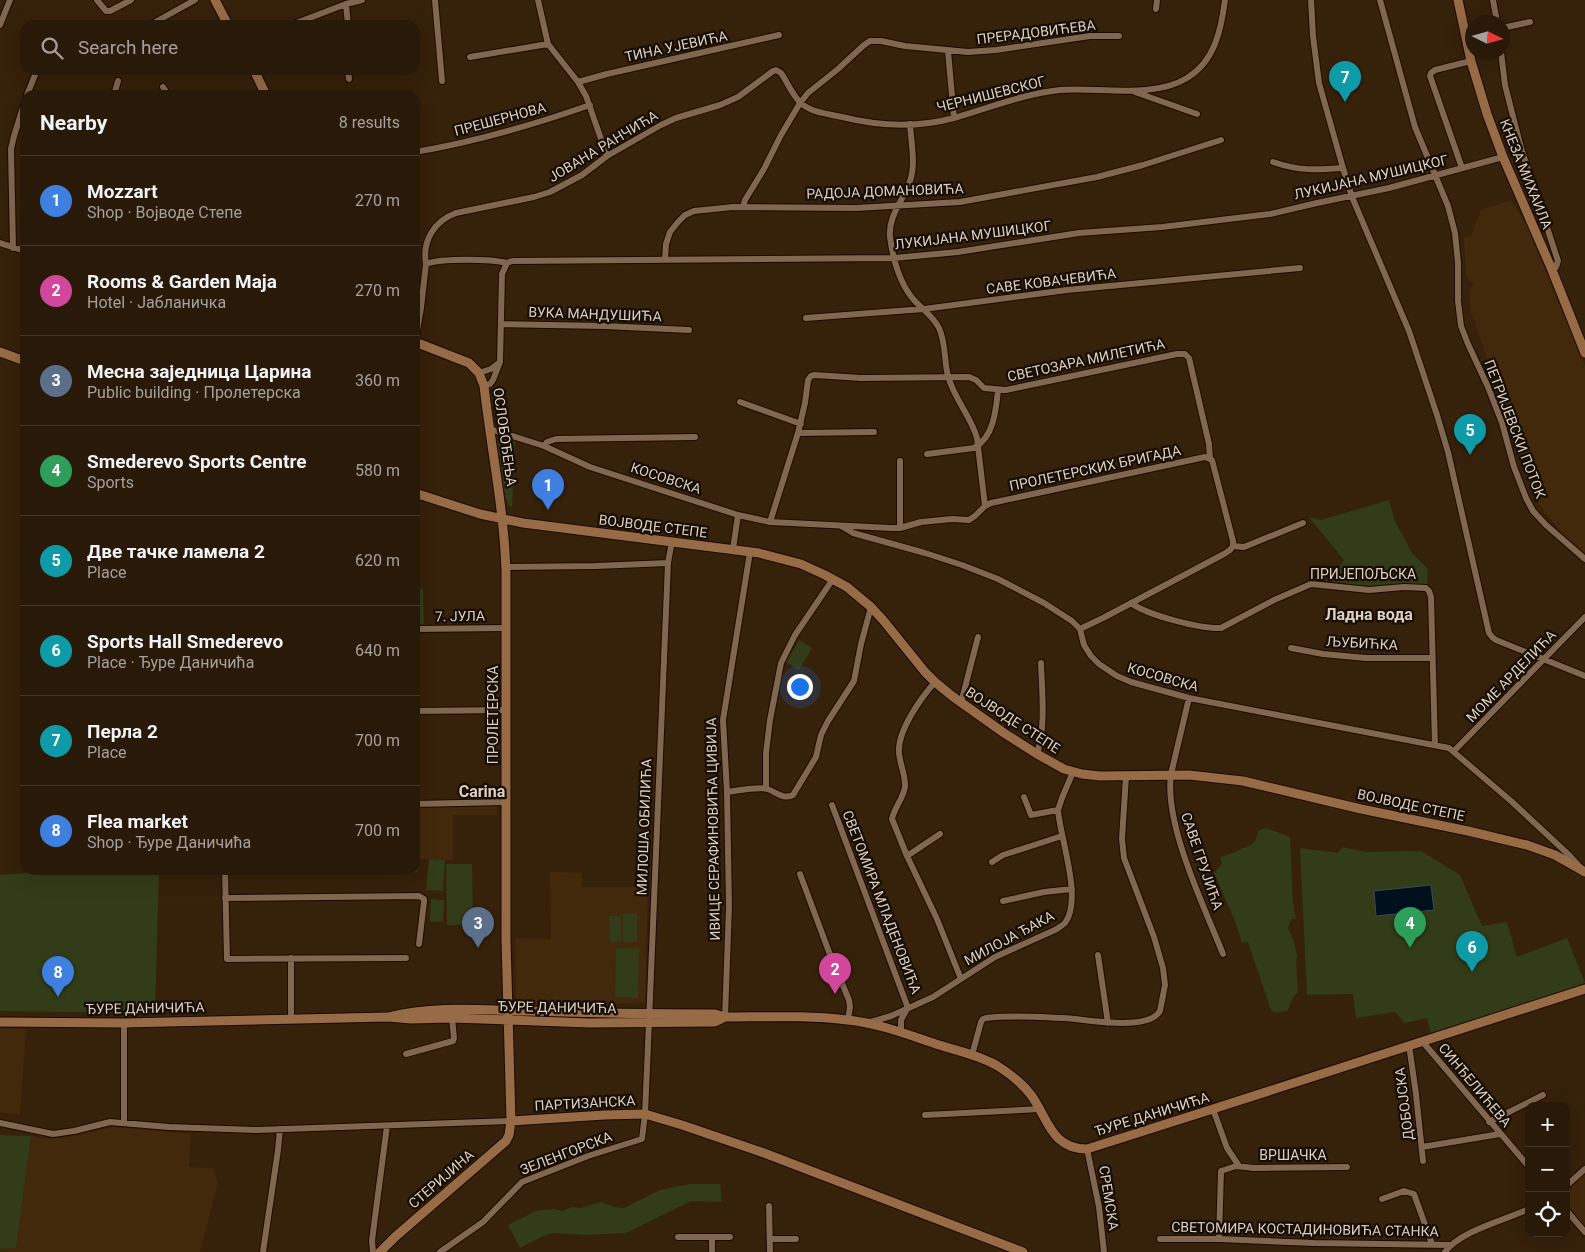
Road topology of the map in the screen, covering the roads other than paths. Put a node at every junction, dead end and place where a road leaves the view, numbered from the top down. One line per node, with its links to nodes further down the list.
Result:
1 (10, 0): 23 (street)
2 (97, 0): 3 (street)
3 (131, 0)
4 (195, 0): 18 (street)
5 (215, 0): 19 (street)
6 (362, 0): 15 (street)
7 (435, 0): 37 (street)
8 (538, 0): 27 (street)
9 (1157, 0): 16 (street)
10 (1225, 0): 44 (street, ЧЕРНИШЕВСКОГ)
11 (1311, 0): 56 (street)
12 (1380, 0): 58 (street, ПЕТРИЈЕВСКИ ПОТОК)
13 (1458, 0): 31 (street, КНЕЗА МИХАИЛА)
14 (1493, 0): 17 (street)
15 (346, 4): 20 (street); 21 (street)
16 (1156, 8)
17 (1496, 15)
18 (159, 20)
19 (225, 20)
20 (304, 20)
21 (348, 20)
22 (1530, 22): 24 (street)
23 (0, 25)
24 (1510, 26)
25 (779, 35): 38 (street, ТИНА УЈЕВИЋА)
26 (1119, 36): 28 (street, ПРЕРАДОВИЋЕВА)
27 (548, 44): 29 (street); 38 (street)
28 (948, 51): 45 (street, ПРЕРАДОВИЋЕВА); 49 (street)
29 (470, 57)
30 (1502, 60): 70 (street)
31 (1471, 61): 54 (street, КНЕЗА МИХАИЛА); 57 (street)
32 (35, 75): 40 (street)
33 (256, 75): 43 (street)
34 (348, 75): 35 (street)
35 (348, 79)
36 (118, 81): 41 (street)
37 (442, 82)
38 (578, 82): 46 (street)
39 (163, 87): 42 (street)
40 (29, 90)
41 (115, 90)
42 (165, 90)
43 (264, 90)
44 (1132, 91): 47 (street, ЧЕРНИШЕВСКОГ); 49 (street, ЧЕРНИШЕВСКОГ)
45 (800, 103): 50 (street, ЧЕРНИШЕВСКОГ); 53 (street, ЈОВАНА РАНЧИЋА); 61 (street, ПРЕРАДОВИЋЕВА)
46 (590, 106): 52 (street, ПРЕШЕРНОВА); 53 (street)
47 (1197, 114)
48 (20, 118): 63 (street)
49 (954, 118): 50 (street, ЧЕРНИШЕВСКОГ)
50 (910, 124): 60 (street)
51 (1221, 140): 60 (street, РАДОЈА ДОМАНОВИЋА)
52 (420, 151)
53 (607, 156): 68 (street, ЈОВАНА РАНЧИЋА)
54 (1503, 157): 57 (street, ЛУКИЈАНА МУШИЦКОГ); 70 (street, КНЕЗА МИХАИЛА)
55 (1273, 162): 56 (street)
56 (1343, 168): 59 (street)
57 (1462, 168): 58 (street, ЛУКИЈАНА МУШИЦКОГ)
58 (1435, 175): 59 (street, ЛУКИЈАНА МУШИЦКОГ); 108 (street, ПЕТРИЈЕВСКИ ПОТОК)
59 (1352, 196): 65 (street, ЛУКИЈАНА МУШИЦКОГ); 121 (street)
60 (898, 205): 61 (street, РАДОЈА ДОМАНОВИЋА); 65 (street)
61 (743, 207): 66 (street, РАДОЈА ДОМАНОВИЋА)
62 (0, 244): 63 (street)
63 (13, 248): 64 (street)
64 (20, 250)
65 (894, 258): 66 (street, ЛУКИЈАНА МУШИЦКОГ); 71 (street)
66 (665, 260): 67 (street, ЛУКИЈАНА МУШИЦКОГ)
67 (507, 263): 68 (street, ЛУКИЈАНА МУШИЦКОГ); 74 (street)
68 (426, 264): 72 (street, ЈОВАНА РАНЧИЋА)
69 (1300, 268): 71 (street, САВЕ КОВАЧЕВИЋА)
70 (1552, 270): 78 (street, КНЕЗА МИХАИЛА)
71 (924, 309): 73 (street, САВЕ КОВАЧЕВИЋА); 82 (street)
72 (420, 314)
73 (806, 318)
74 (501, 324): 75 (street, ВУКА МАНДУШИЋА); 80 (street)
75 (689, 330)
76 (420, 344): 81 (street, ОСЛОБОЂЕЊА)
77 (0, 352): 79 (street)
78 (1585, 354)
79 (20, 358)
80 (500, 362): 81 (street); 83 (street)
81 (479, 373): 83 (street, ОСЛОБОЂЕЊА)
82 (948, 376): 84 (street, СВЕТОЗАРА МИЛЕТИЋА); 86 (street, СВЕТОЗАРА МИЛЕТИЋА); 92 (street)
83 (484, 386): 87 (street, ОСЛОБОЂЕЊА)
84 (998, 390): 92 (street); 94 (street, СВЕТОЗАРА МИЛЕТИЋА)
85 (740, 402): 86 (street)
86 (801, 424): 88 (street)
87 (490, 429): 91 (street, КОСОВСКА); 99 (street, ОСЛОБОЂЕЊА)
88 (798, 432): 89 (street); 100 (street)
89 (874, 432)
90 (695, 437): 91 (street)
91 (544, 446): 98 (street, КОСОВСКА)
92 (979, 446): 93 (street); 97 (street)
93 (927, 454)
94 (1210, 458): 97 (street, ПРОЛЕТЕРСКИХ БРИГАДА); 105 (street)
95 (900, 461): 103 (street)
96 (420, 495): 99 (street, ВОЈВОДЕ СТЕПЕ)
97 (985, 506): 103 (street, ПРОЛЕТЕРСКИХ БРИГАДА)
98 (738, 515): 100 (street, КОСОВСКА); 106 (street)
99 (502, 518): 104 (street, ВОЈВОДЕ СТЕПЕ); 110 (street, ПРОЛЕТЕРСКА)
100 (770, 522): 102 (street, КОСОВСКА)
101 (1303, 523): 105 (street)
102 (841, 526): 103 (street, КОСОВСКА); 117 (street, КОСОВСКА)
103 (900, 528)
104 (672, 542): 106 (street, ВОЈВОДЕ СТЕПЕ); 109 (street, МИЛОША ОБИЛИЋА)
105 (1233, 546): 112 (street)
106 (733, 549): 107 (street, ВОЈВОДЕ СТЕПЕ)
107 (750, 552): 111 (street, ВОЈВОДЕ СТЕПЕ); 136 (street, ИВИЦЕ СЕРАФИНОВИЋА ЦИВИЈА)
108 (1585, 558)
109 (668, 563): 110 (street); 163 (street, МИЛОША ОБИЛИЋА)
110 (506, 567): 115 (street, ПРОЛЕТЕРСКА)
111 (832, 579): 113 (street, ВОЈВОДЕ СТЕПЕ); 135 (street)
112 (1131, 603): 117 (street); 120 (street, ПРИЈЕПОЉСКА)
113 (871, 607): 124 (street, ВОЈВОДЕ СТЕПЕ); 135 (street)
114 (1585, 617): 121 (street, МОМЕ АРДЕЛИЋА)
115 (506, 628): 116 (street, 7. ЈУЛА); 127 (street, ПРОЛЕТЕРСКА)
116 (420, 629)
117 (1080, 629): 125 (street, КОСОВСКА)
118 (978, 636): 126 (street)
119 (1291, 648): 120 (street, ЉУБИЋКА)
120 (1432, 658): 129 (street)
121 (1545, 659): 123 (street); 130 (street, МОМЕ АРДЕЛИЋА)
122 (1041, 663): 131 (street)
123 (1585, 676)
124 (935, 682): 126 (street, ВОЈВОДЕ СТЕПЕ); 144 (street)
125 (1189, 698): 129 (street, КОСОВСКА); 133 (street)
126 (961, 703): 131 (street, ВОЈВОДЕ СТЕПЕ)
127 (507, 710): 128 (street); 138 (street, ПРОЛЕТЕРСКА)
128 (420, 712)
129 (1435, 745): 130 (street, КОСОВСКА)
130 (1454, 751): 146 (street)
131 (1036, 754): 132 (street, ВОЈВОДЕ СТЕПЕ)
132 (1073, 772): 134 (street, ВОЈВОДЕ СТЕПЕ); 141 (street, МИЛОЈА ЂАКА)
133 (1171, 774): 134 (street, ВОЈВОДЕ СТЕПЕ); 146 (street, ВОЈВОДЕ СТЕПЕ); 153 (street, САВЕ ГРУЈИЋА)
134 (1126, 776): 170 (street)
135 (766, 788): 136 (street)
136 (727, 792): 164 (street, ИВИЦЕ СЕРАФИНОВИЋА ЦИВИЈА)
137 (1024, 797): 141 (street)
138 (506, 802): 139 (street); 160 (street, ПРОЛЕТЕРСКА)
139 (420, 804)
140 (832, 805): 159 (street, СВЕТОМИРА МЛАДЕНОВИЋА)
141 (1058, 810): 143 (street, МИЛОЈА ЂАКА)
142 (940, 834): 144 (street)
143 (1062, 836): 145 (street); 149 (street, МИЛОЈА ЂАКА)
144 (907, 856): 157 (street)
145 (992, 862)
146 (1583, 871)
147 (800, 874): 166 (street)
148 (225, 875): 150 (street)
149 (1072, 889): 151 (street); 157 (street, МИЛОЈА ЂАКА)
150 (225, 898): 152 (street); 155 (street)
151 (1004, 901)
152 (419, 944)
153 (1223, 954)
154 (1098, 955): 170 (street)
155 (291, 958): 156 (street); 165 (street)
156 (406, 958)
157 (961, 979): 159 (street, МИЛОЈА ЂАКА)
158 (1585, 989): 172 (street, ЂУРЕ ДАНИЧИЋА)
159 (908, 1008): 169 (street, МИЛОЈА ЂАКА); 171 (street)
160 (508, 1015): 161 (street, ЂУРЕ ДАНИЧИЋА); 162 (street, ЂУРЕ ДАНИЧИЋА); 163 (street, ЂУРЕ ДАНИЧИЋА); 181 (street, ПРОЛЕТЕРСКА)
161 (388, 1016): 162 (street, ЂУРЕ ДАНИЧИЋА); 165 (street, ЂУРЕ ДАНИЧИЋА)
162 (452, 1018): 174 (street)
163 (650, 1018): 164 (street, ЂУРЕ ДАНИЧИЋА); 179 (street, МИЛОША ОБИЛИЋА)
164 (725, 1018): 166 (street, ЂУРЕ ДАНИЧИЋА)
165 (291, 1020): 168 (street, ЂУРЕ ДАНИЧИЋА)
166 (848, 1020): 169 (street, ЂУРЕ ДАНИЧИЋА)
167 (0, 1022): 168 (street, ЂУРЕ ДАНИЧИЋА)
168 (124, 1023): 184 (street)
169 (866, 1023): 171 (street, ЂУРЕ ДАНИЧИЋА)
170 (1108, 1023): 175 (street)
171 (900, 1033): 175 (street, ЂУРЕ ДАНИЧИЋА)
172 (1422, 1041): 173 (street, ЂУРЕ ДАНИЧИЋА); 182 (street, СИНЂЕЛИЋЕВА)
173 (1409, 1045): 178 (street, ЂУРЕ ДАНИЧИЋА); 188 (street, ДОБОЈСКА)
174 (406, 1054)
175 (972, 1055): 177 (street, ЂУРЕ ДАНИЧИЋА)
176 (1543, 1095): 182 (street)
177 (1040, 1109): 180 (street); 189 (street, ЂУРЕ ДАНИЧИЋА)
178 (1213, 1109): 189 (street, ЂУРЕ ДАНИЧИЋА); 192 (street, ВРШАЧКА)
179 (644, 1114): 181 (street, ПАРТИЗАНСКА); 213 (street, ЗЕЛЕНГОРСКА); 216 (street, ПАРТИЗАНСКА)
180 (925, 1115)
181 (511, 1121): 185 (street, ПАРТИЗАНСКА); 212 (street, СТЕРИЈИНА)
182 (1489, 1122): 187 (street, СИНЂЕЛИЋЕВА)
183 (0, 1123): 184 (street, ПАРТИЗАНСКА)
184 (124, 1123): 186 (street, ПАРТИЗАНСКА)
185 (387, 1126): 186 (street, ПАРТИЗАНСКА); 211 (street)
186 (280, 1129): 210 (street)
187 (1500, 1134): 188 (street); 191 (street, СИНЂЕЛИЋЕВА)
188 (1422, 1147): 190 (street, ДОБОЈСКА)
189 (1087, 1148): 217 (street, СРЕМСКА)
190 (1423, 1161)
191 (1525, 1162)
192 (1239, 1166): 193 (street, ВРШАЧКА); 207 (street, ВРШАЧКА)
193 (1347, 1167)
194 (1585, 1169): 195 (street)
195 (1570, 1182)
196 (1382, 1199): 208 (street)
197 (769, 1206): 204 (street)
198 (1525, 1211): 209 (street)
199 (1570, 1215): 200 (street)
200 (1585, 1232)
201 (712, 1236): 202 (street); 203 (street); 214 (street)
202 (678, 1237)
203 (730, 1237)
204 (770, 1239): 205 (street); 215 (street)
205 (796, 1239)
206 (1160, 1239): 207 (street, СВЕТОМИРА КОСТАДИНОВИЋА СТАНКА)
207 (1220, 1239): 208 (street, СВЕТОМИРА КОСТАДИНОВИЋА СТАНКА)
208 (1432, 1244): 209 (street, СВЕТОМИРА КОСТАДИНОВИЋА СТАНКА)
209 (1450, 1245): 218 (street)
210 (263, 1252)
211 (373, 1252)
212 (380, 1252)
213 (440, 1252)
214 (712, 1252)
215 (770, 1252)
216 (1023, 1252)
217 (1104, 1252)
218 (1445, 1252)

